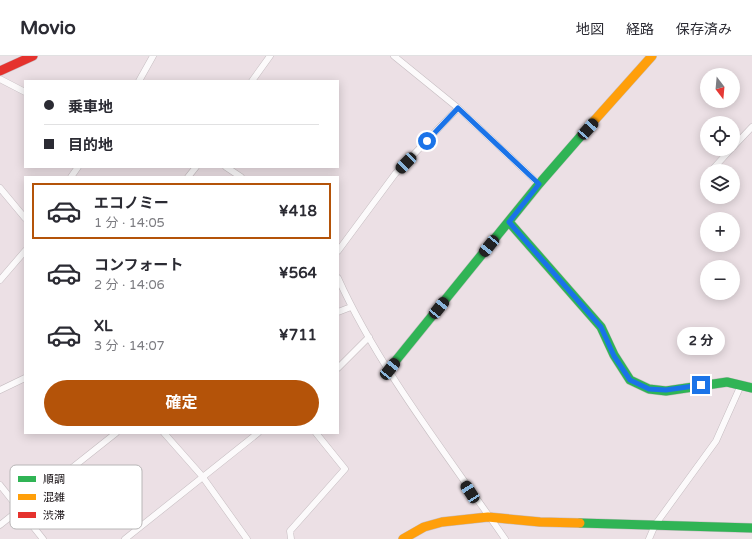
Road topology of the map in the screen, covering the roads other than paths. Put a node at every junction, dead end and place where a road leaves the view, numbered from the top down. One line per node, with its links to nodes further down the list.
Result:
1 (33, 56): 6 (street)
2 (153, 56): 8 (street)
3 (270, 56): 9 (street)
4 (394, 56): 11 (street)
5 (652, 56): 20 (street)
6 (0, 71)
7 (0, 80): 10 (street)
8 (140, 80)
9 (253, 80)
10 (24, 92)
11 (458, 108): 20 (street); 24 (street)
12 (752, 127): 13 (street)
13 (740, 140)
14 (725, 156): 15 (street)
15 (717, 164)
16 (195, 168): 18 (street)
17 (228, 168): 19 (street)
18 (189, 176)
19 (240, 176)
20 (539, 184): 23 (street)
21 (0, 188): 22 (street)
22 (24, 217)
23 (509, 222): 32 (street); 34 (street)
24 (339, 250)
25 (24, 252): 26 (street)
26 (0, 280)
27 (339, 280): 28 (street)
28 (351, 307): 29 (street); 30 (street)
29 (339, 312)
30 (369, 337): 31 (street); 32 (street)
31 (339, 367)
32 (390, 369): 46 (street)
33 (24, 378): 36 (street)
34 (741, 385): 35 (street); 49 (street)
35 (752, 388)
36 (0, 390)
37 (115, 434): 41 (street)
38 (165, 434): 42 (street)
39 (257, 434): 42 (street)
40 (317, 434): 56 (street)
41 (75, 465)
42 (202, 476): 48 (street); 55 (street)
43 (0, 485): 44 (street)
44 (10, 498)
45 (10, 517): 47 (street)
46 (488, 517): 49 (street); 57 (street); 58 (street)
47 (0, 525)
48 (142, 525)
49 (655, 525): 50 (street); 59 (street)
50 (752, 528)
51 (35, 529): 53 (street)
52 (137, 529): 54 (street)
53 (43, 539)
54 (125, 539)
55 (248, 539)
56 (291, 539)
57 (403, 539)
58 (504, 539)
59 (649, 539)

